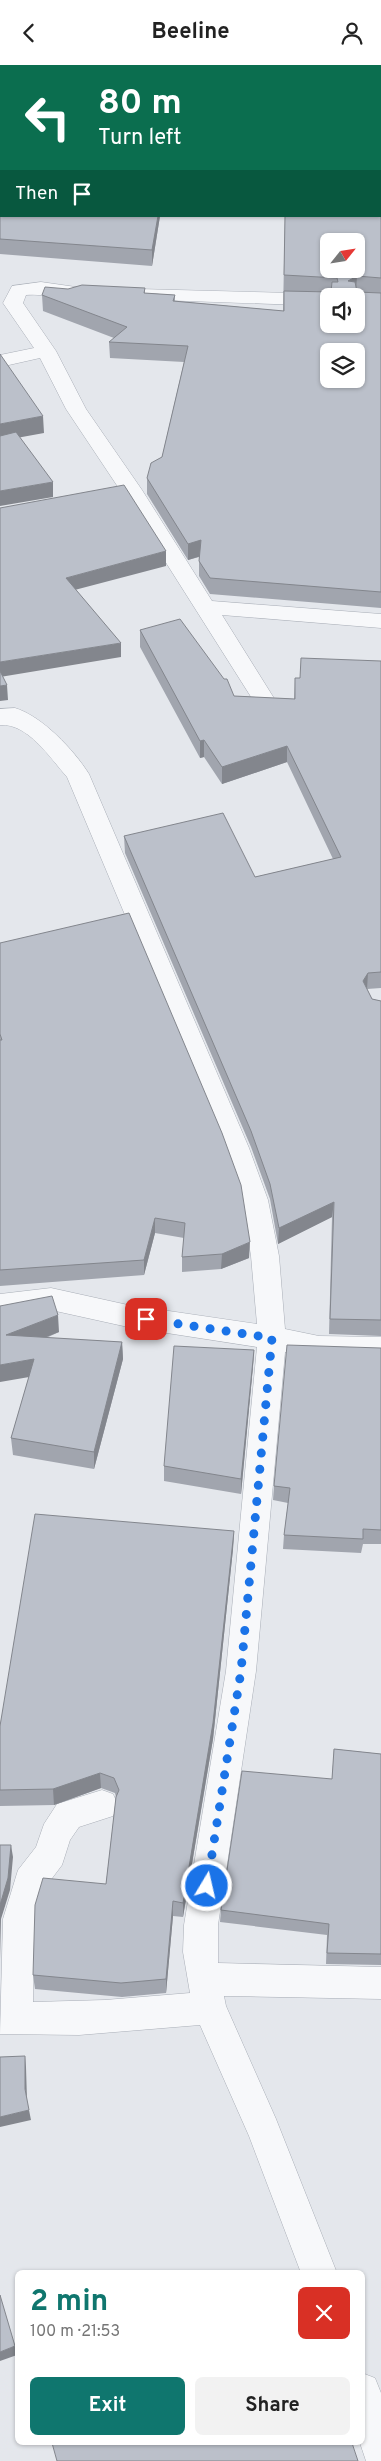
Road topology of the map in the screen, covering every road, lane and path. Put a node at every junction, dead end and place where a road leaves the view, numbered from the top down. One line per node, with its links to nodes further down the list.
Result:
1 (320, 299): 2 (street)
2 (46, 351): 3 (street); 4 (street)
3 (0, 361)
4 (204, 607): 5 (street); 6 (street)
5 (381, 621)
6 (266, 703)
7 (0, 717): 9 (street)
8 (0, 1305): 9 (street)
9 (272, 1338): 10 (street); 13 (street)
10 (381, 1349)
11 (102, 1805): 14 (street)
12 (381, 1983): 13 (street)
13 (206, 1993): 14 (street); 15 (street)
14 (8, 2018)
15 (318, 2270)
16 (365, 2400): 17 (street)
17 (381, 2451)

